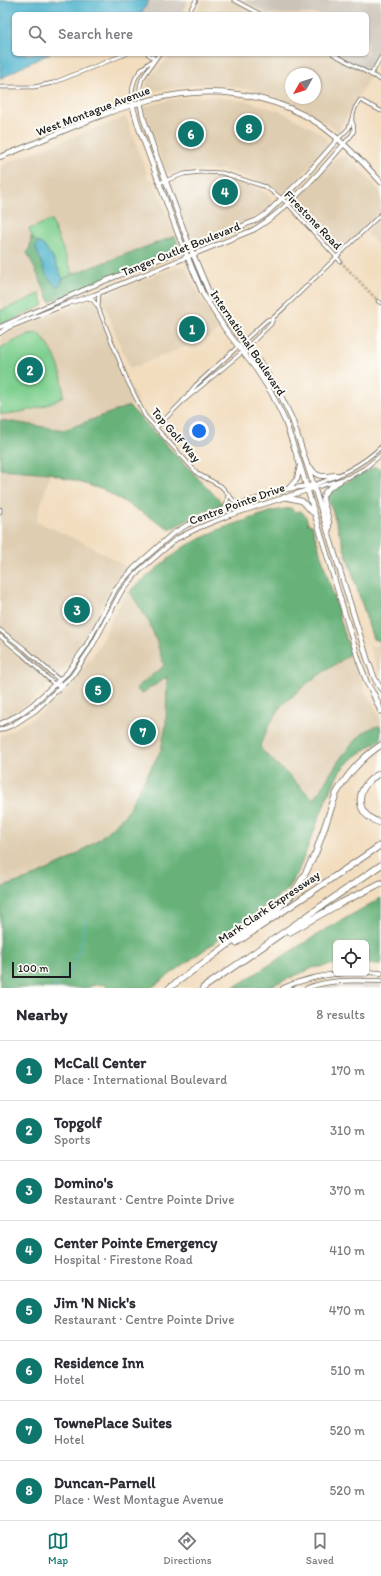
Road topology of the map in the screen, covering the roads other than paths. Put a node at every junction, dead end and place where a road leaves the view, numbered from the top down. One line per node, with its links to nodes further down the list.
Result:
1 (196, 0): 3 (street)
2 (234, 0): 4 (street)
3 (189, 12)
4 (256, 12)
5 (121, 56): 13 (street)
6 (151, 56): 10 (street)
7 (158, 56): 10 (street)
8 (337, 56): 11 (street)
9 (381, 57): 11 (street)
10 (155, 59): 14 (street); 15 (street)
11 (371, 75): 12 (street)
12 (381, 80)
13 (0, 87)
14 (140, 102): 15 (main road, West Montague Avenue); 18 (main road, West Montague Avenue); 21 (main road, International Boulevard)
15 (132, 104): 20 (main road, West Montague Avenue); 23 (main road, International Boulevard)
16 (381, 111): 17 (street)
17 (352, 121): 18 (street); 19 (street)
18 (338, 139): 19 (main road, West Montague Avenue); 24 (street, Tanger Outlet Boulevard)
19 (344, 144): 22 (main road, West Montague Avenue); 25 (street, Tanger Outlet Boulevard)
20 (0, 157)
21 (166, 180): 23 (street, Firestone Road); 24 (street, Firestone Road); 27 (main road, International Boulevard)
22 (381, 182)
23 (159, 183): 28 (main road, International Boulevard)
24 (282, 199): 25 (street, Firestone Road); 27 (street, Tanger Outlet Boulevard)
25 (287, 203): 29 (street, Tanger Outlet Boulevard); 31 (street, Firestone Road)
26 (381, 214): 31 (street)
27 (190, 247): 28 (street, Tanger Outlet Boulevard); 29 (main road, International Boulevard)
28 (184, 250): 30 (main road, International Boulevard); 37 (street, Tanger Outlet Boulevard)
29 (194, 254): 30 (street, Tanger Outlet Boulevard); 39 (main road, International Boulevard)
30 (187, 257): 33 (street, Tanger Outlet Boulevard); 40 (main road, International Boulevard)
31 (337, 258): 32 (street, Firestone Road); 36 (street)
32 (340, 261)
33 (99, 293): 34 (street, Tanger Outlet Boulevard); 35 (street, Top Golf Way)
34 (86, 298): 35 (street); 38 (street, Tanger Outlet Boulevard)
35 (98, 307): 44 (street, Top Golf Way)
36 (273, 318): 39 (street); 41 (street)
37 (0, 327)
38 (0, 333)
39 (244, 342): 40 (street); 41 (main road, International Boulevard)
40 (239, 346): 42 (main road, International Boulevard); 43 (street)
41 (248, 346): 42 (street); 50 (main road, International Boulevard)
42 (242, 351): 43 (street); 52 (main road, International Boulevard)
43 (182, 402): 44 (street)
44 (156, 428): 59 (street, Top Golf Way)
45 (381, 447): 47 (street)
46 (381, 450): 47 (street)
47 (375, 452): 53 (street)
48 (381, 455): 51 (street)
49 (381, 459): 51 (street)
50 (306, 460): 53 (main road); 56 (main road, International Boulevard)
51 (373, 461): 54 (street)
52 (300, 464): 55 (main road, International Boulevard); 57 (main road)
53 (337, 476): 56 (street)
54 (340, 481): 56 (street); 64 (main road)
55 (306, 485): 56 (street, Centre Pointe Drive); 57 (street, Centre Pointe Drive); 58 (main road, International Boulevard)
56 (314, 486): 58 (street, Centre Pointe Drive); 64 (main road, International Boulevard)
57 (288, 489): 61 (street, Centre Pointe Drive)
58 (307, 490): 60 (street, Centre Pointe Drive); 63 (main road, International Boulevard)
59 (228, 495): 61 (street, Top Golf Way); 62 (street)
60 (284, 497): 63 (main road); 69 (street, Centre Pointe Drive)
61 (240, 504): 62 (street, Centre Pointe Drive)
62 (226, 508): 67 (street, Centre Pointe Drive)
63 (314, 514): 71 (main road, International Boulevard)
64 (328, 532): 70 (main road, International Boulevard)
65 (0, 630): 67 (street)
66 (0, 636): 68 (street)
67 (59, 680): 68 (street, Centre Pointe Drive); 69 (street)
68 (55, 685): 69 (street); 74 (street, Centre Pointe Drive)
69 (62, 686): 75 (street, Centre Pointe Drive)
70 (381, 689)
71 (374, 695): 72 (main road, International Boulevard); 73 (highway)
72 (381, 707)
73 (381, 711)
74 (0, 724)
75 (0, 730)
76 (381, 745): 87 (highway)
77 (381, 772): 78 (highway)
78 (381, 823)
79 (381, 845): 87 (highway, Mark Clark Expressway)
80 (381, 865): 82 (highway)
81 (381, 883): 82 (highway)
82 (227, 972): 88 (highway)
83 (369, 972): 85 (street)
84 (333, 974): 89 (street)
85 (381, 974)
86 (381, 981): 90 (street)
87 (170, 988)
88 (203, 988)
89 (283, 988)
90 (307, 988)

